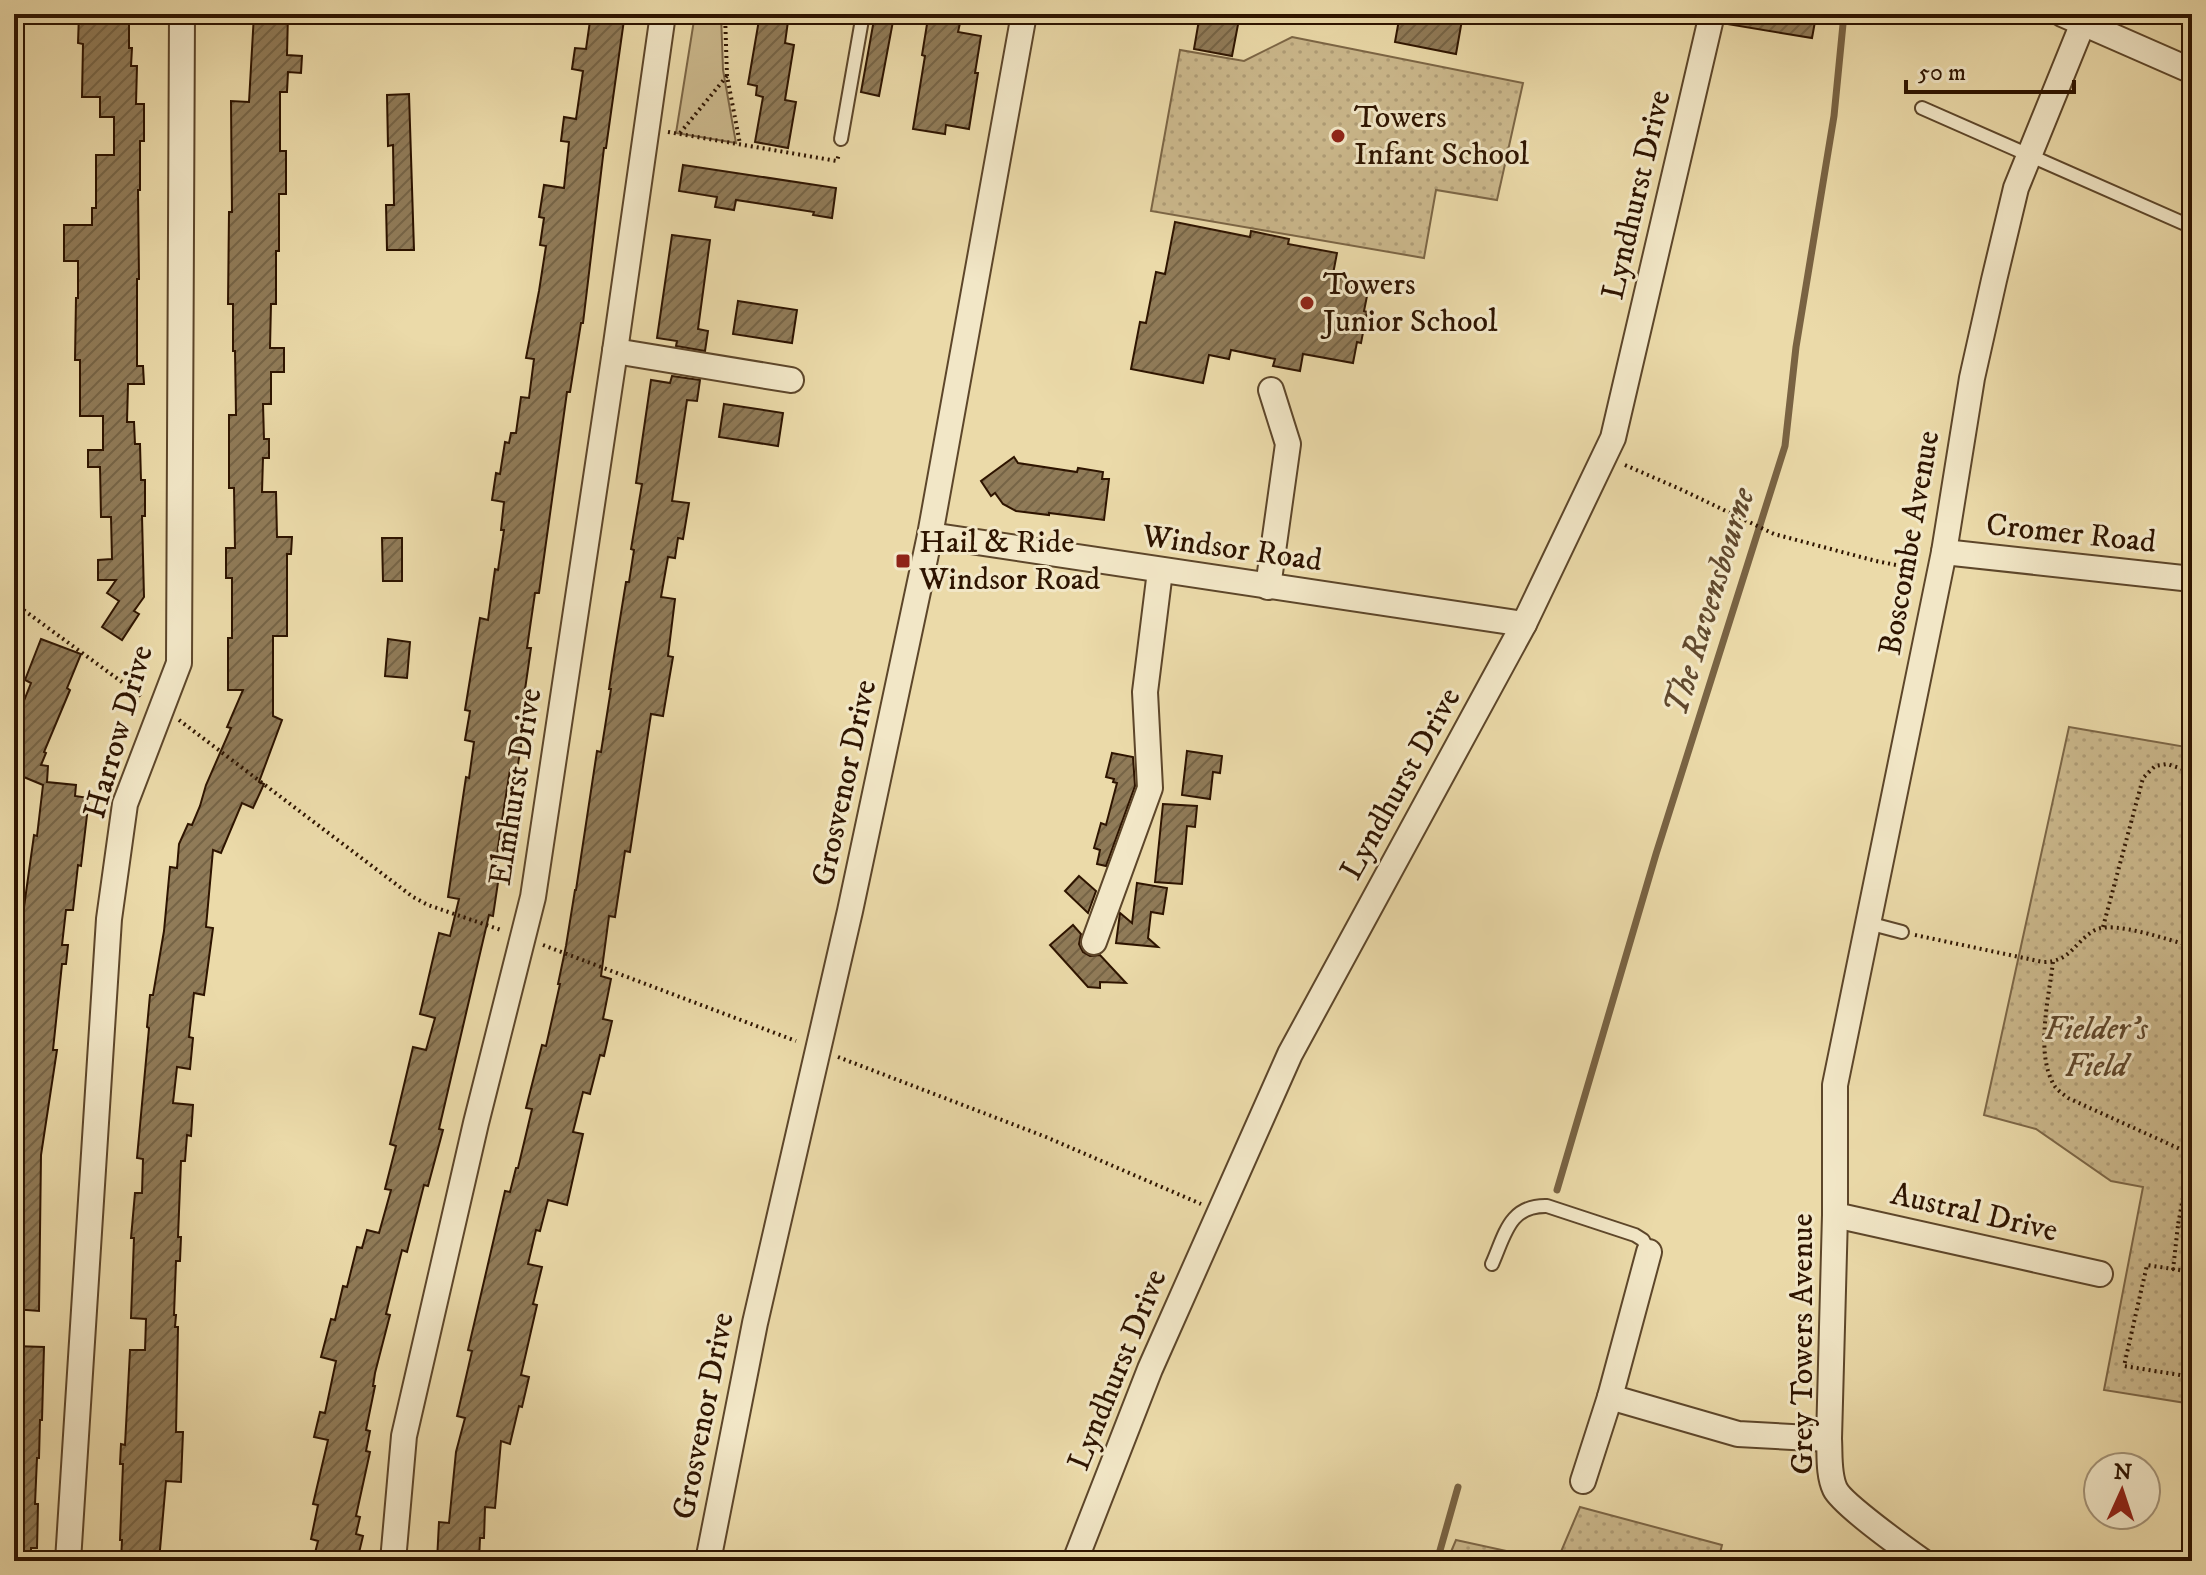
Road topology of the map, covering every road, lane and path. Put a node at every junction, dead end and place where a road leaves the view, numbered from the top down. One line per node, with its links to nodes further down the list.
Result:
1 (182, 14): 28 (street, Harrow Drive)
2 (663, 14): 11 (street, Elmhurst Drive)
3 (725, 14): 9 (path)
4 (863, 14): 13 (lane)
5 (1712, 14): 20 (street, Lyndhurst Drive)
6 (1020, 15): 21 (street, Grosvenor Drive)
7 (2072, 19): 8 (street); 15 (street, Boscombe Avenue)
8 (2192, 71)
9 (727, 76): 12 (path); 14 (path)
10 (1922, 108): 15 (lane)
11 (646, 128): 12 (path); 17 (street, Elmhurst Drive)
12 (679, 134): 14 (path)
13 (841, 139): 14 (path)
14 (740, 144)
15 (2029, 155): 16 (lane); 22 (street, Boscombe Avenue)
16 (2192, 227)
17 (615, 351): 18 (street); 33 (street, Elmhurst Drive)
18 (791, 380)
19 (1271, 390): 25 (street)
20 (1604, 457): 22 (path); 27 (street, Lyndhurst Drive)
21 (930, 535): 23 (street, Windsor Road); 37 (street, Grosvenor Drive)
22 (1941, 563): 24 (street, Cromer Road); 30 (street, Boscombe Avenue)
23 (1160, 571): 25 (street, Windsor Road); 34 (street)
24 (2192, 579)
25 (1268, 587): 27 (street, Windsor Road)
26 (14, 603): 28 (path)
27 (1524, 624): 40 (street, Lyndhurst Drive)
28 (161, 711): 33 (path); 53 (street, Harrow Drive)
29 (2192, 772): 31 (path)
30 (1868, 923): 32 (lane); 38 (street, Boscombe Avenue)
31 (2103, 927): 35 (path); 36 (path)
32 (1902, 932): 36 (path)
33 (523, 937): 37 (path); 54 (street, Elmhurst Drive)
34 (1094, 942)
35 (2192, 946)
36 (2053, 962): 39 (path)
37 (818, 1050): 40 (path); 55 (street, Grosvenor Drive)
38 (1835, 1085): 41 (street, Grey Towers Avenue)
39 (2191, 1154): 42 (path)
40 (1220, 1212): 56 (street, Lyndhurst Drive)
41 (1835, 1215): 48 (street, Austral Drive); 51 (street, Grey Towers Avenue)
42 (2178, 1225): 43 (path); 46 (path)
43 (2192, 1228)
44 (1649, 1252): 45 (lane); 50 (street)
45 (1492, 1264)
46 (2173, 1270): 47 (path); 49 (path)
47 (2192, 1272)
48 (2100, 1274)
49 (2192, 1377)
50 (1610, 1397): 51 (street); 52 (street)
51 (1829, 1439): 57 (street, Grey Towers Avenue)
52 (1583, 1481)
53 (68, 1561)
54 (393, 1561)
55 (708, 1561)
56 (1075, 1561)
57 (1922, 1561)

